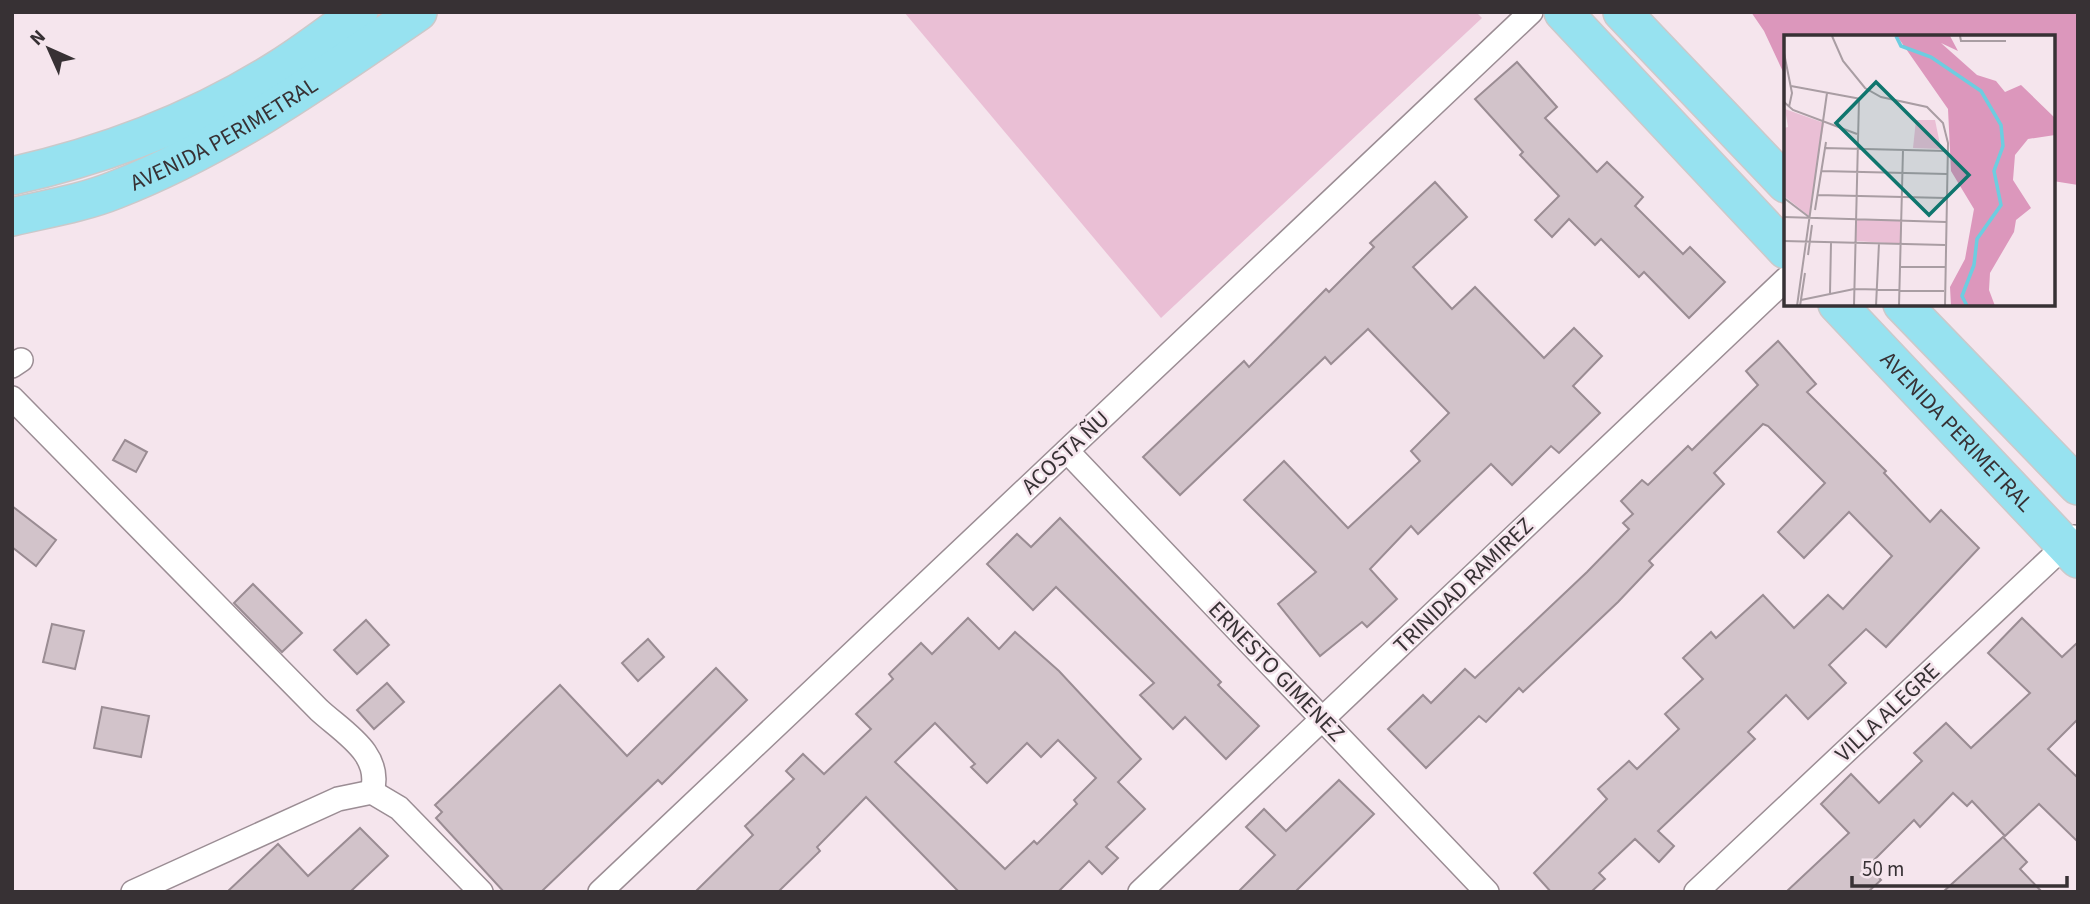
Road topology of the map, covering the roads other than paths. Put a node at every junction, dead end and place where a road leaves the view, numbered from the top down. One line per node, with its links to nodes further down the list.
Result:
1 (359, 12): 6 (main road, AVENIDA PERIMETRAL)
2 (418, 12): 8 (main road, AVENIDA PERIMETRAL)
3 (1531, 12): 14 (street, ACOSTA ÑU)
4 (1563, 12): 9 (main road)
5 (1622, 12): 7 (main road)
6 (12, 176)
7 (1784, 182)
8 (12, 217)
9 (1784, 248)
10 (1784, 281): 17 (street, TRINIDAD RAMIREZ)
11 (1839, 306): 16 (main road, AVENIDA PERIMETRAL)
12 (1904, 306): 15 (main road, AVENIDA PERIMETRAL)
13 (12, 398): 18 (street)
14 (1067, 451): 17 (street, ERNESTO GIMENEZ); 21 (street, ACOSTA ÑU)
15 (2078, 486)
16 (2073, 546): 24 (street, VILLA ALEGRE)
17 (1322, 718): 22 (street, TRINIDAD RAMIREZ); 23 (street, ERNESTO GIMENEZ)
18 (372, 792): 19 (street); 20 (street)
19 (133, 892)
20 (481, 892)
21 (600, 892)
22 (1140, 892)
23 (1487, 892)
24 (1696, 892)

